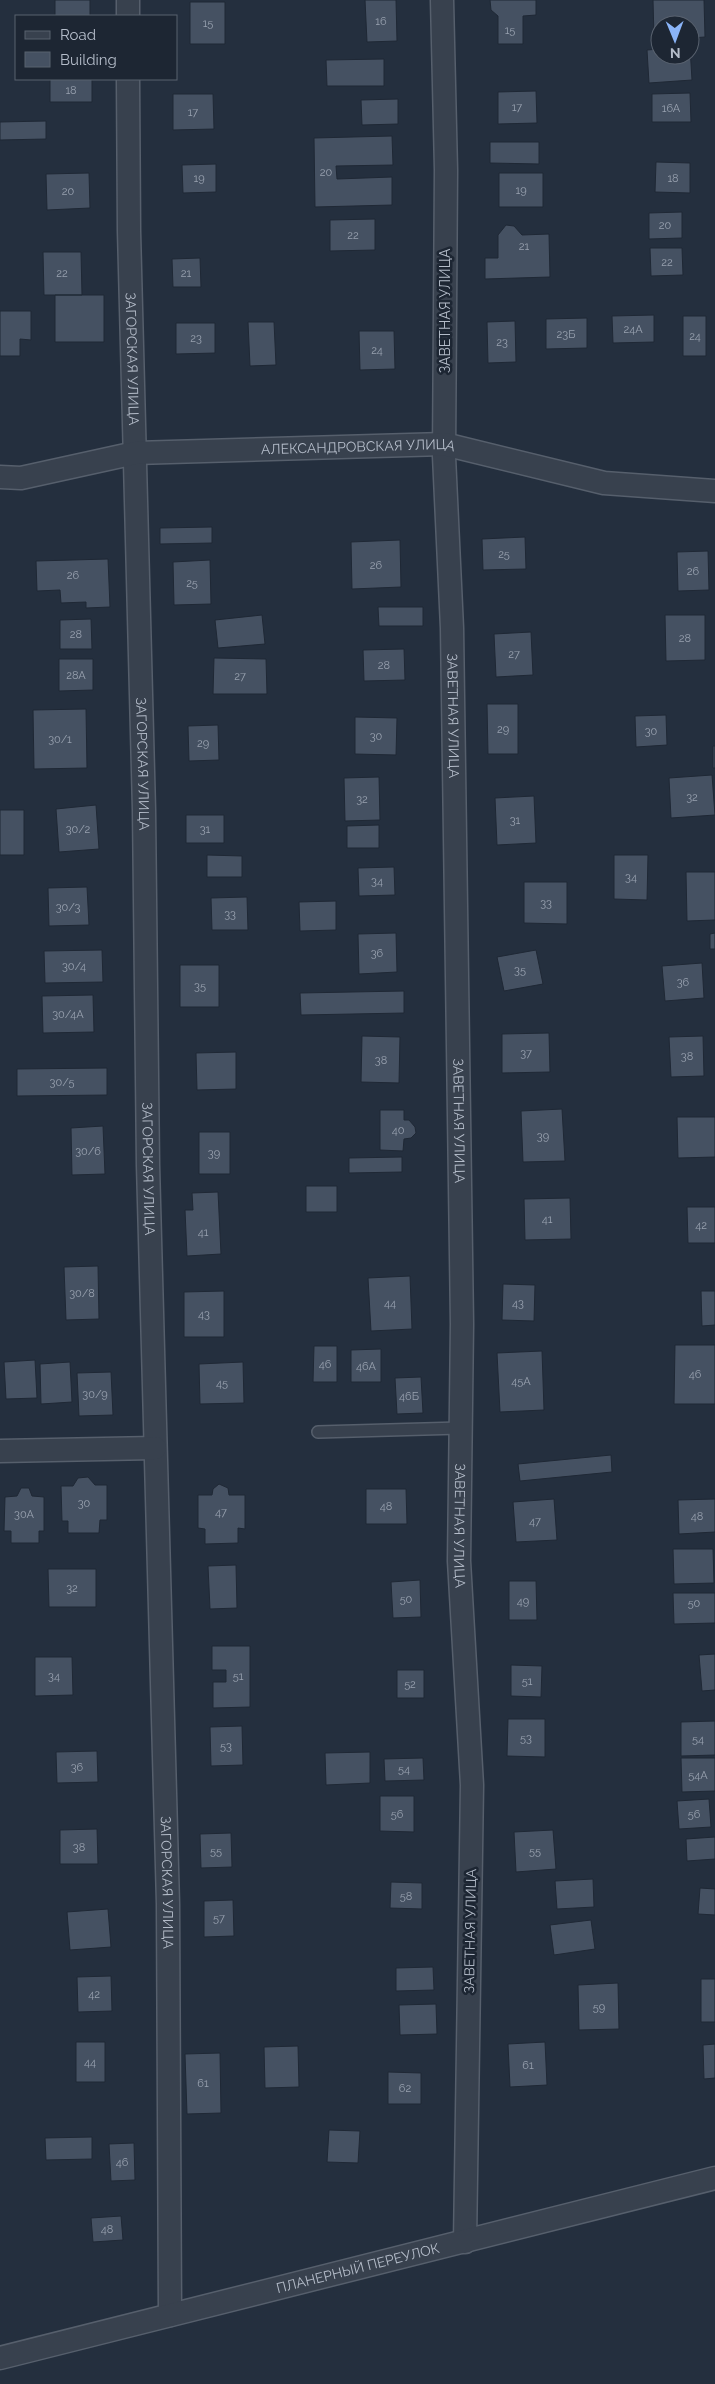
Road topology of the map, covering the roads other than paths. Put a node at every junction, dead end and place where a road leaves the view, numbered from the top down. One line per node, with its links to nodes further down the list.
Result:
1 (128, 0): 3 (street)
2 (442, 0): 5 (street, ЗАВЕТНАЯ УЛИЦА)
3 (128, 15)
4 (128, 80): 6 (street, ЗАГОРСКАЯ УЛИЦА)
5 (444, 444): 6 (street, АЛЕКСАНДРОВСКАЯ УЛИЦА); 8 (street, АЛЕКСАНДРОВСКАЯ УЛИЦА); 9 (street, ЗАВЕТНАЯ УЛИЦА)
6 (135, 453): 7 (street, АЛЕКСАНДРОВСКАЯ УЛИЦА); 11 (street, ЗАГОРСКАЯ УЛИЦА)
7 (0, 477)
8 (715, 491)
9 (460, 1428): 10 (lane); 14 (street, ЗАВЕТНАЯ УЛИЦА)
10 (318, 1432)
11 (155, 1448): 12 (street); 15 (street, ЗАГОРСКАЯ УЛИЦА)
12 (0, 1451)
13 (715, 2178): 14 (street, ПЛАНЕРНЫЙ ПЕРЕУЛОК)
14 (465, 2242): 15 (street, ПЛАНЕРНЫЙ ПЕРЕУЛОК)
15 (170, 2315): 16 (street, ПЛАНЕРНЫЙ ПЕРЕУЛОК)
16 (0, 2358)

